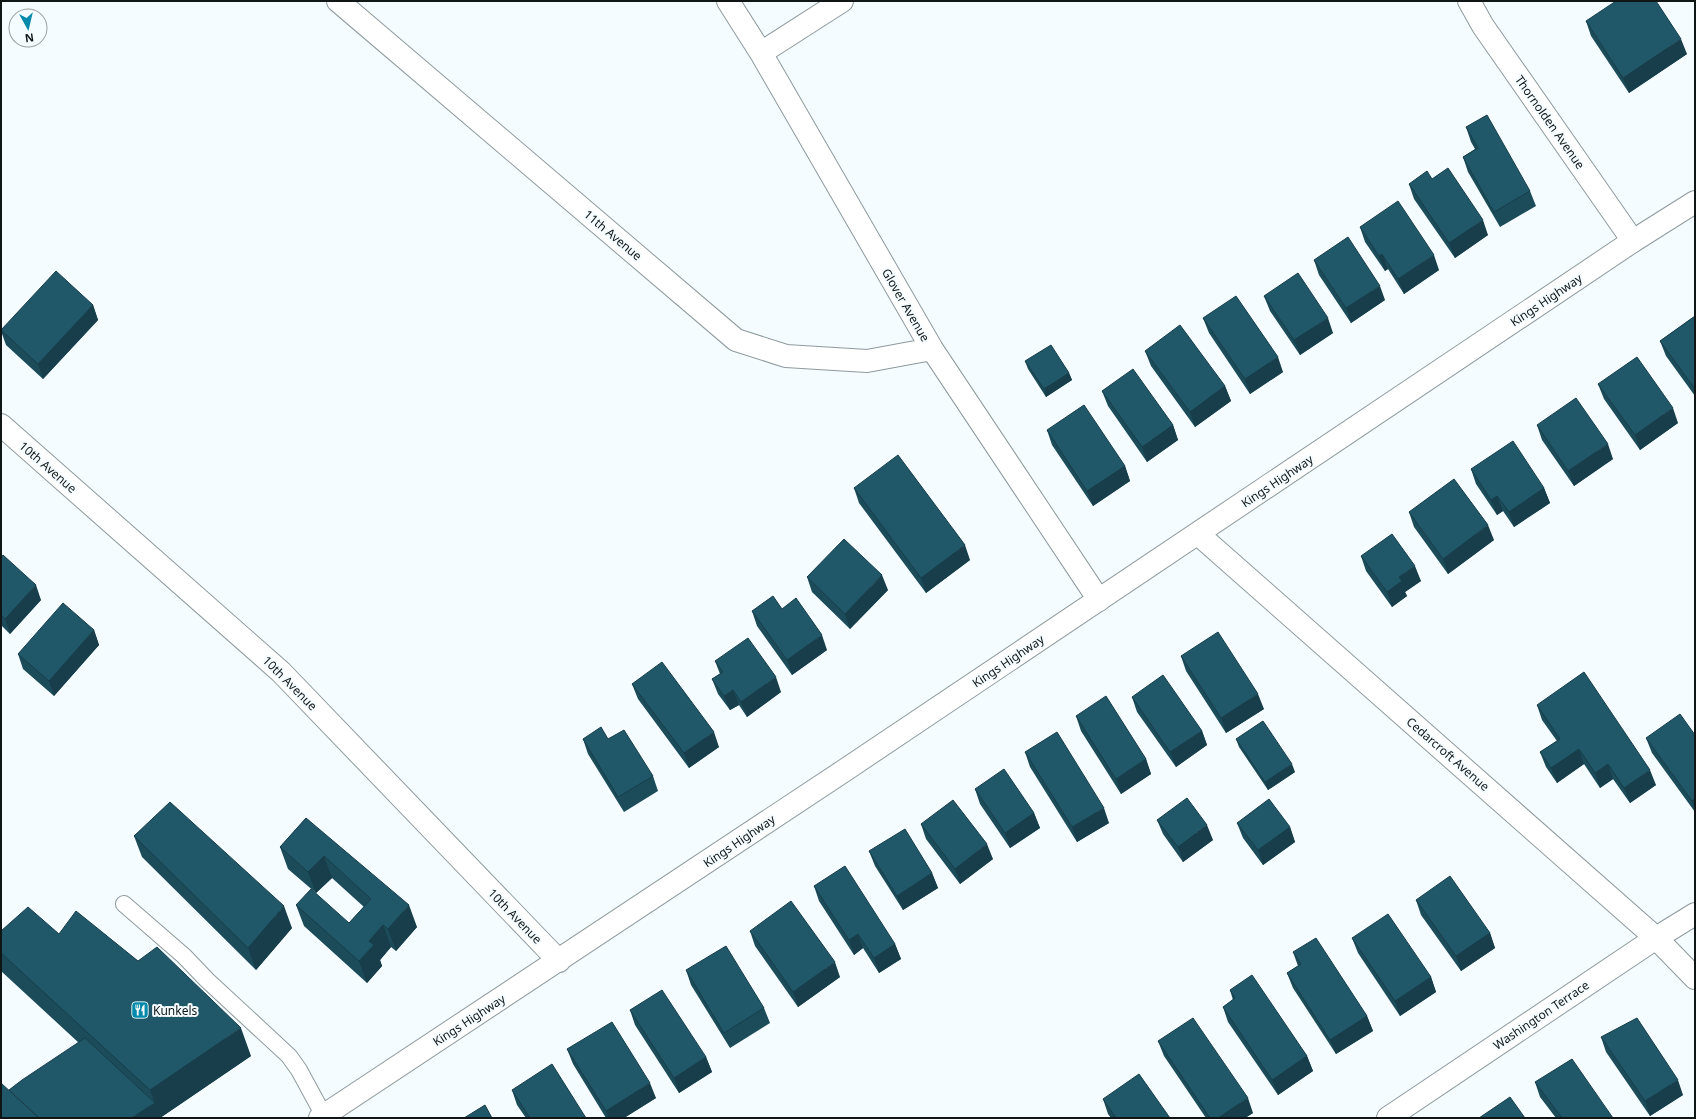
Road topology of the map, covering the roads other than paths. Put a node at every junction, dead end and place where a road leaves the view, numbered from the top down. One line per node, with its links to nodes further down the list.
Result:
1 (338, 1): 8 (street, 11th Avenue)
2 (728, 1): 5 (street, Glover Avenue)
3 (842, 1): 5 (street)
4 (1469, 1): 7 (street, Thornolden Avenue)
5 (761, 53): 8 (street, Glover Avenue)
6 (1695, 202): 7 (street, Kings Highway)
7 (1633, 241): 10 (street, Kings Highway)
8 (932, 349): 11 (street, Glover Avenue)
9 (1, 425): 15 (street, 10th Avenue)
10 (1198, 534): 11 (street, Kings Highway); 14 (street, Cedarcroft Avenue)
11 (1099, 600): 15 (street, Kings Highway)
12 (124, 904): 17 (lane)
13 (1695, 914): 14 (street, Washington Terrace)
14 (1656, 938): 16 (street, Cedarcroft Avenue); 18 (street, Washington Terrace)
15 (559, 961): 17 (street, Kings Highway)
16 (1695, 978)
17 (322, 1117)
18 (1388, 1118)

